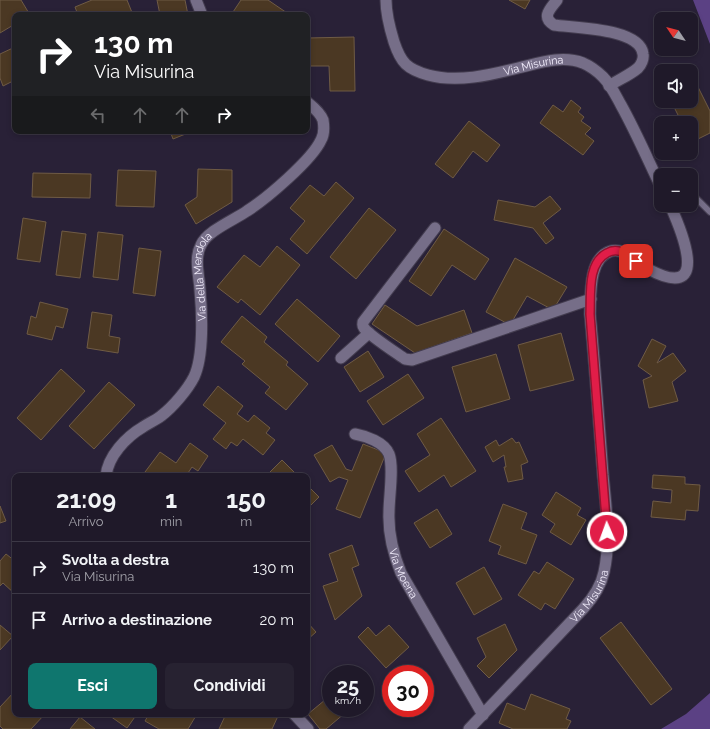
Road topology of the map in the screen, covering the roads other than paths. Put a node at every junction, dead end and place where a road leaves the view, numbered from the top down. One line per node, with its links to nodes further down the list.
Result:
1 (196, 0): 4 (street)
2 (386, 0): 5 (street, Via Misurina)
3 (557, 0): 5 (street)
4 (201, 12)
5 (609, 86): 7 (street, Via Misurina)
6 (310, 105): 16 (street, Via della Mendola)
7 (654, 172)
8 (698, 200): 10 (lane)
9 (673, 212): 12 (street, Via Misurina)
10 (710, 212)
11 (435, 228): 13 (street)
12 (591, 299): 13 (street); 17 (street, Via Misurina)
13 (369, 333): 14 (street)
14 (342, 358)
15 (355, 434): 17 (street, Via Moena)
16 (107, 473)
17 (483, 715): 20 (street, Via Misurina)
18 (297, 717): 19 (street)
19 (308, 729)
20 (469, 729)

